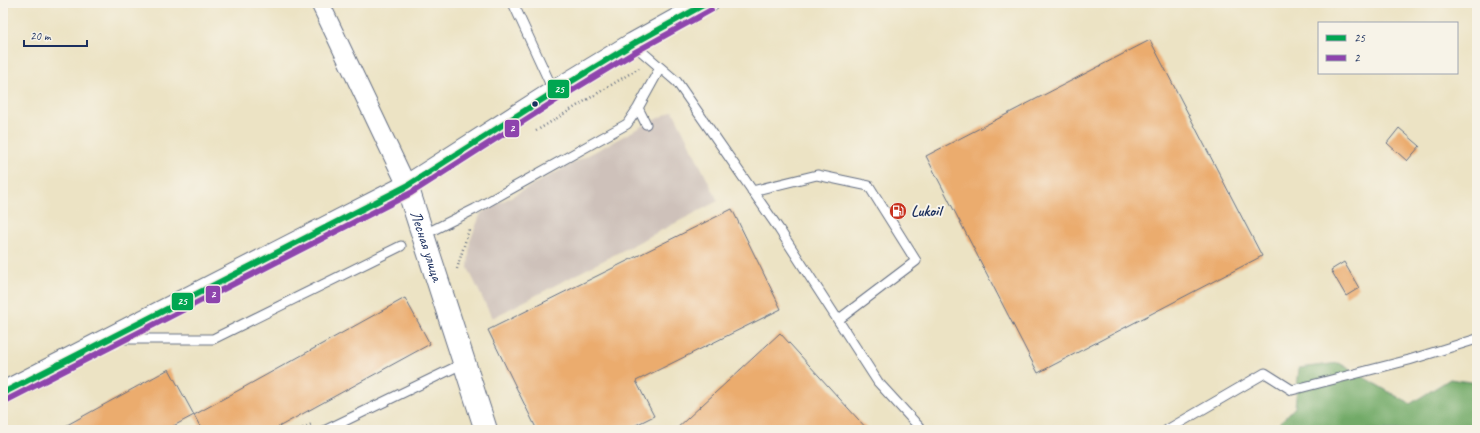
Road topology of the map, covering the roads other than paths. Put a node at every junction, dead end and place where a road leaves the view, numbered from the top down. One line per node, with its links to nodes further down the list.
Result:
1 (320, 3): 9 (street, Лесная улица)
2 (513, 3): 6 (lane)
3 (707, 3): 4 (street)
4 (633, 44): 5 (lane); 6 (street)
5 (660, 68): 7 (lane); 10 (lane)
6 (554, 92): 9 (street)
7 (638, 108): 8 (lane); 11 (lane)
8 (646, 124)
9 (407, 186): 11 (street, Лесная улица); 15 (street)
10 (752, 191): 13 (lane); 13 (lane)
11 (423, 235): 16 (street, Лесная улица)
12 (401, 246): 15 (lane)
13 (838, 320): 20 (lane)
14 (1477, 339): 21 (lane)
15 (108, 340): 17 (street)
16 (464, 363): 18 (lane); 19 (street, Лесная улица)
17 (3, 393)
18 (326, 430)
19 (486, 430)
20 (922, 430)
21 (1167, 430)

